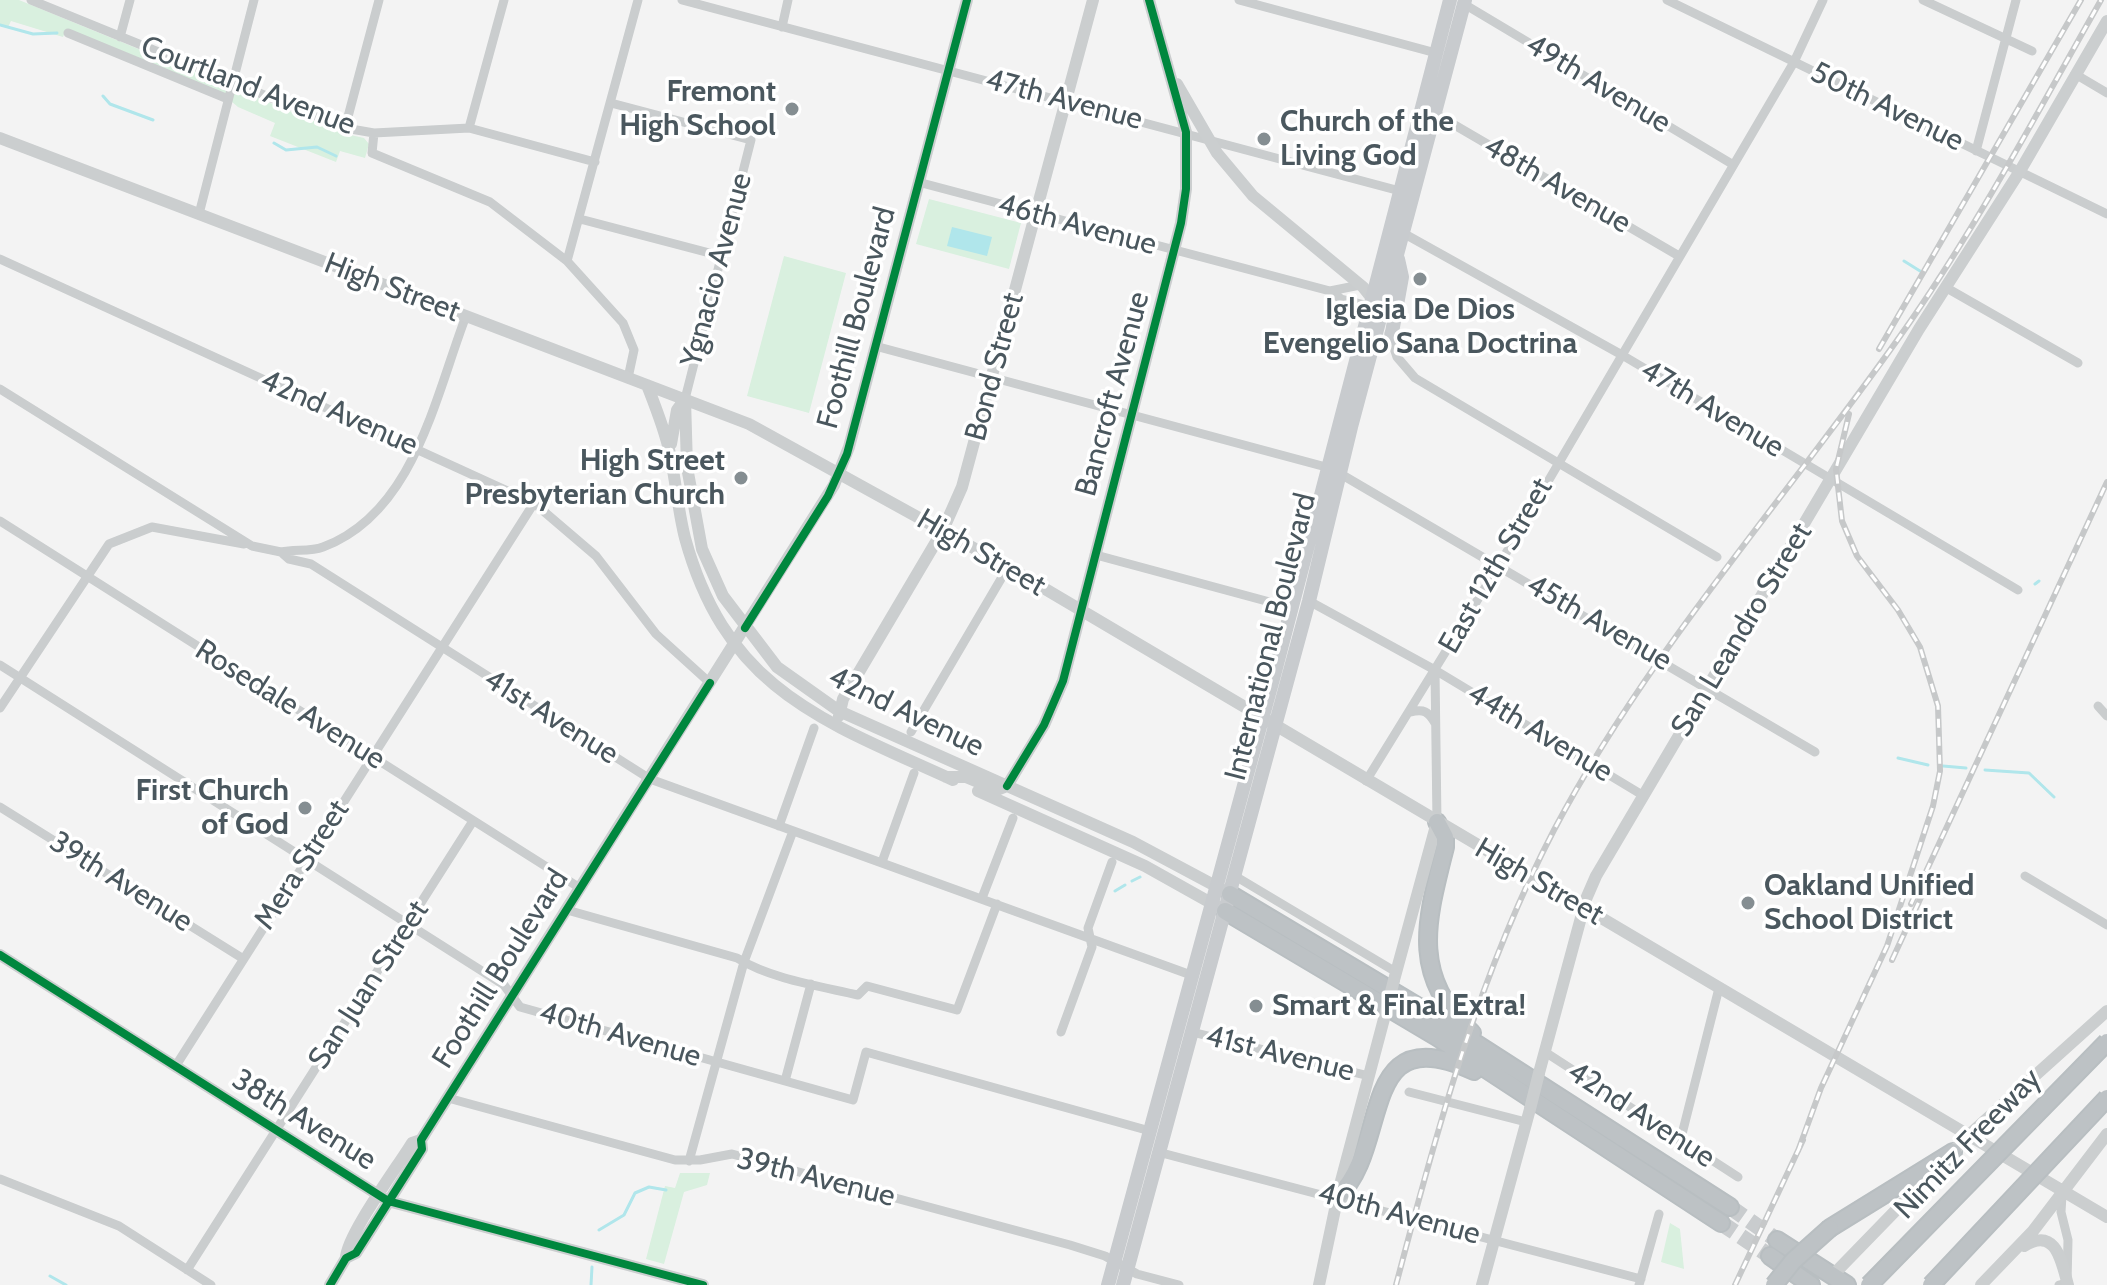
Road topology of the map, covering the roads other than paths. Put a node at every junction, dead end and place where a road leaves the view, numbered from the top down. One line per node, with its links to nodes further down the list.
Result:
1 (31, 0): 21 (street, Courtland Avenue)
2 (130, 0): 21 (street)
3 (254, 0): 29 (street)
4 (379, 0): 35 (street)
5 (504, 0): 36 (street)
6 (638, 0): 33 (street)
7 (682, 0): 19 (street, 47th Avenue)
8 (788, 0): 19 (street)
9 (967, 0): 27 (main road, Foothill Boulevard)
10 (1093, 0): 32 (main road, Bond Street)
11 (1149, 0): 26 (main road, Bancroft Avenue)
12 (1239, 0): 24 (street)
13 (1667, 0): 25 (street, 50th Avenue)
14 (1823, 0): 25 (street, East 12th Street)
15 (1923, 0): 22 (street)
16 (2016, 0): 22 (street)
17 (1460, 1): 24 (main road, International Boulevard); 34 (main road, International Boulevard); 43 (street, 49th Avenue)
18 (2107, 21): 28 (main road, San Leandro Street)
19 (782, 27): 27 (street, 47th Avenue)
20 (68, 33): 31 (street, Courtland Avenue)
21 (120, 37): 29 (street, Courtland Avenue)
22 (2006, 38): 23 (street); 41 (street)
23 (2032, 51)
24 (1436, 53): 46 (main road, International Boulevard)
25 (1794, 62): 41 (street, 50th Avenue); 43 (street, East 12th Street)
26 (1167, 68): 37 (main road, Bancroft Avenue); 40 (main road)
27 (948, 69): 32 (street, 47th Avenue); 45 (main road, Foothill Boulevard)
28 (2075, 74): 30 (street); 44 (main road, San Leandro Street)
29 (232, 85): 31 (street); 35 (street, Courtland Avenue)
30 (2107, 93)
31 (228, 99): 47 (street)
32 (1067, 101): 37 (street, 47th Avenue); 48 (main road, Bond Street)
33 (611, 103): 42 (street); 54 (street, Ygnacio Avenue)
34 (1434, 113): 51 (main road, International Boulevard); 55 (street, 48th Avenue)
35 (345, 128): 38 (street, Courtland Avenue)
36 (469, 128): 38 (street); 42 (street)
37 (1186, 132): 40 (street, 47th Avenue); 52 (main road, Bancroft Avenue)
38 (374, 133): 57 (street, Courtland Avenue)
39 (0, 138): 47 (main road, High Street)
40 (1207, 138): 46 (street, 47th Avenue); 58 (main road)
41 (1976, 151): 44 (street, 50th Avenue)
42 (595, 162): 50 (street)
43 (1732, 164): 55 (street, East 12th Street)
44 (2020, 171): 49 (street, 50th Avenue); 59 (main road, San Leandro Street)
45 (918, 182): 48 (street, 46th Avenue); 64 (main road, Foothill Boulevard)
46 (1400, 191): 61 (main road, International Boulevard)
47 (199, 214): 62 (main road, High Street)
48 (1034, 214): 52 (street, 46th Avenue); 68 (main road, Bond Street)
49 (2107, 214)
50 (580, 219): 54 (street); 57 (street)
51 (1403, 233): 53 (main road, International Boulevard); 65 (street, 47th Avenue)
52 (1175, 250): 60 (street, 46th Avenue); 72 (main road, Bancroft Avenue)
53 (1397, 254): 61 (main road, International Boulevard); 63 (main road)
54 (721, 256): 71 (street, Ygnacio Avenue)
55 (1679, 256): 65 (street, East 12th Street)
56 (0, 259): 73 (street, 42nd Avenue)
57 (567, 261): 67 (street, Courtland Avenue)
58 (1360, 285): 60 (street, 46th Avenue); 61 (main road)
59 (1945, 287): 66 (street); 78 (main road, San Leandro Street)
60 (1330, 291): 61 (street, 46th Avenue)
61 (1374, 306): 63 (street); 76 (main road, International Boulevard)
62 (466, 316): 67 (main road, High Street); 73 (street)
63 (1391, 338): 74 (street)
64 (875, 346): 68 (street, 45th Avenue); 77 (main road, Foothill Boulevard)
65 (1622, 355): 74 (street, East 12th Street); 78 (street, 47th Avenue)
66 (2078, 363)
67 (628, 378): 69 (main road, High Street)
68 (994, 379): 72 (street, 45th Avenue); 82 (main road, Bond Street)
69 (647, 385): 71 (main road, High Street); 75 (main road)
70 (0, 389): 80 (street, 41st Avenue)
71 (685, 399): 75 (main road); 77 (main road, High Street); 97 (main road)
72 (1134, 415): 76 (street, 45th Avenue); 87 (main road, Bancroft Avenue)
73 (417, 448): 79 (street, 42nd Avenue); 85 (street)
74 (1558, 460): 88 (street); 90 (street, East 12th Street)
75 (673, 470): 98 (main road)
76 (1333, 470): 90 (street, 45th Avenue); 94 (main road, International Boulevard); 95 (main road, International Boulevard)
77 (840, 474): 82 (main road, High Street); 97 (main road, Foothill Boulevard)
78 (1830, 480): 93 (street, 47th Avenue); 104 (main road, San Leandro Street)
79 (534, 503): 99 (street, Mera Street); 103 (street, 42nd Avenue)
80 (200, 515): 83 (street); 84 (street, 41st Avenue)
81 (0, 521): 92 (street, Rosedale Avenue)
82 (943, 530): 91 (main road, High Street); 107 (main road, Bond Street)
83 (190, 532): 84 (street); 92 (street)
84 (252, 546): 86 (street, 41st Avenue)
85 (315, 550): 86 (street); 89 (street)
86 (281, 552): 89 (street, 41st Avenue)
87 (1096, 555): 95 (street); 96 (main road, Bancroft Avenue)
88 (1717, 557)
89 (311, 564): 99 (street, 41st Avenue)
90 (1499, 565): 101 (street, East 12th Street); 104 (street, 45th Avenue)
91 (1008, 567): 96 (main road, High Street); 114 (street)
92 (85, 575): 102 (street); 117 (street, Rosedale Avenue)
93 (2018, 590)
94 (1309, 601): 101 (street, 44th Avenue); 112 (main road, International Boulevard)
95 (1292, 608): 110 (main road, International Boulevard)
96 (1081, 613): 110 (main road, High Street); 122 (main road, Bancroft Avenue)
97 (745, 628): 98 (main road, Foothill Boulevard); 107 (main road, 42nd Avenue)
98 (735, 643): 103 (main road, Foothill Boulevard); 115 (main road, 42nd Avenue)
99 (442, 648): 117 (street, Mera Street); 120 (street, 41st Avenue)
100 (0, 665): 102 (street, 40th Avenue)
101 (1435, 670): 108 (street); 111 (street, East 12th Street); 123 (street, 44th Avenue)
102 (19, 677): 106 (street); 130 (street, 40th Avenue)
103 (710, 683): 120 (main road, Foothill Boulevard)
104 (1707, 688): 116 (street, 45th Avenue); 123 (main road, San Leandro Street)
105 (2098, 706): 109 (street)
106 (0, 708)
107 (839, 711): 115 (main road); 122 (main road, 42nd Avenue)
108 (1410, 712): 111 (street); 121 (street)
109 (2107, 716)
110 (1260, 719): 112 (main road, High Street); 136 (main road, International Boulevard)
111 (1436, 726): 127 (street, East 12th Street)
112 (1274, 727): 121 (main road, High Street); 133 (main road, International Boulevard)
113 (814, 728): 128 (street)
114 (911, 732)
115 (855, 736): 119 (main road, 42nd Avenue)
116 (1815, 752)
117 (372, 756): 126 (street, Rosedale Avenue); 130 (street, Mera Street)
118 (914, 773): 131 (street)
119 (946, 777): 122 (main road); 139 (main road, 42nd Avenue)
120 (650, 779): 128 (street, 41st Avenue); 135 (main road, Foothill Boulevard)
121 (1366, 781): 127 (main road, High Street)
122 (1007, 786): 136 (main road, 42nd Avenue)
123 (1644, 796): 140 (main road, San Leandro Street)
124 (0, 807): 146 (street, 39th Avenue)
125 (1013, 818): 137 (street)
126 (473, 821): 135 (street, Rosedale Avenue); 142 (street, San Juan Street)
127 (1437, 822): 140 (main road, High Street); 149 (main road, East 12th Street); 165 (highway)
128 (779, 826): 129 (street, 41st Avenue)
129 (793, 831): 131 (street, 41st Avenue); 147 (street)
130 (308, 858): 142 (street, 40th Avenue); 146 (street, Mera Street)
131 (882, 862): 137 (street, 41st Avenue)
132 (1112, 862): 144 (street)
133 (1235, 876): 136 (main road, International Boulevard); 149 (street)
134 (2025, 876): 143 (street)
135 (580, 888): 141 (main road, Foothill Boulevard)
136 (1222, 889): 139 (main road, International Boulevard); 165 (highway)
137 (982, 898): 138 (street, 41st Avenue)
138 (997, 904): 144 (street, 41st Avenue); 150 (street)
139 (1218, 907): 148 (main road, International Boulevard); 155 (main road, International Boulevard); 165 (highway)
140 (1584, 907): 151 (main road, High Street); 157 (main road, San Leandro Street)
141 (567, 910): 147 (street); 152 (main road, Foothill Boulevard)
142 (408, 924): 152 (street, 40th Avenue); 167 (street, San Juan Street)
143 (2107, 925)
144 (1090, 938): 148 (street, 41st Avenue); 154 (street)
145 (0, 955): 159 (main road, 38th Avenue)
146 (242, 958): 159 (street, Mera Street)
147 (744, 962): 150 (street); 158 (street)
148 (1191, 975): 168 (main road, International Boulevard)
149 (1395, 976): 160 (main road, East 12th Street, bridge)
150 (811, 984): 161 (street)
151 (1719, 988): 169 (main road, High Street); 171 (street)
152 (512, 995): 158 (street, 40th Avenue); 163 (main road, Foothill Boulevard)
153 (2107, 1011): 169 (main road)
154 (1061, 1032)
155 (1192, 1032): 160 (street, 41st Avenue); 172 (main road, International Boulevard)
156 (2107, 1042): 203 (highway, Nimitz Freeway, bridge)
157 (1545, 1052): 166 (main road, San Leandro Street, bridge); 171 (street, 42nd Avenue)
158 (717, 1062): 161 (street, 40th Avenue); 174 (street)
159 (175, 1067): 167 (main road, 38th Avenue)
160 (1369, 1076): 178 (main road, East 12th Street)
161 (785, 1081): 168 (street, 40th Avenue)
162 (1409, 1092): 166 (street)
163 (448, 1098): 174 (street, 39th Avenue); 179 (main road, Foothill Boulevard)
164 (2107, 1098): 204 (highway, bridge)
165 (1561, 1109): 178 (highway); 180 (highway); 183 (highway)
166 (1528, 1116): 184 (main road, San Leandro Street)
167 (276, 1131): 179 (main road, 38th Avenue); 189 (street, San Juan Street)
168 (1150, 1131): 188 (main road, International Boulevard)
169 (1970, 1134): 173 (main road); 177 (main road, High Street)
170 (2107, 1134): 177 (main road)
171 (1680, 1142): 175 (street, 42nd Avenue)
172 (1158, 1152): 178 (street, 40th Avenue); 188 (main road, International Boulevard)
173 (1953, 1152): 191 (main road); 201 (highway, bridge)
174 (689, 1161): 188 (street, 39th Avenue)
175 (1738, 1177)
176 (0, 1179): 189 (street)
177 (2063, 1191): 182 (main road, High Street); 186 (main road); 192 (street)
178 (1337, 1197): 184 (street, 40th Avenue); 199 (main road, East 12th Street)
179 (384, 1198): 194 (main road, Foothill Boulevard); 195 (main road, 38th Avenue)
180 (1730, 1207)
181 (1659, 1214): 190 (street)
182 (2107, 1217)
183 (1721, 1223)
184 (1494, 1239): 190 (street, 40th Avenue); 200 (main road, San Leandro Street)
185 (1777, 1240): 191 (highway)
186 (2009, 1255): 192 (main road); 205 (main road)
187 (1770, 1256): 202 (highway)
188 (1121, 1265): 196 (main road, International Boulevard); 197 (main road, International Boulevard); 198 (street, 39th Avenue)
189 (187, 1270): 193 (street)
190 (1640, 1282)
191 (1834, 1282)
192 (2065, 1284)
193 (211, 1285)
194 (330, 1285)
195 (703, 1285)
196 (1108, 1285)
197 (1123, 1285)
198 (1179, 1285)
199 (1319, 1285)
200 (1482, 1285)
201 (1774, 1285)
202 (1811, 1285)
203 (1869, 1285)
204 (1931, 1285)
205 (1981, 1285)

